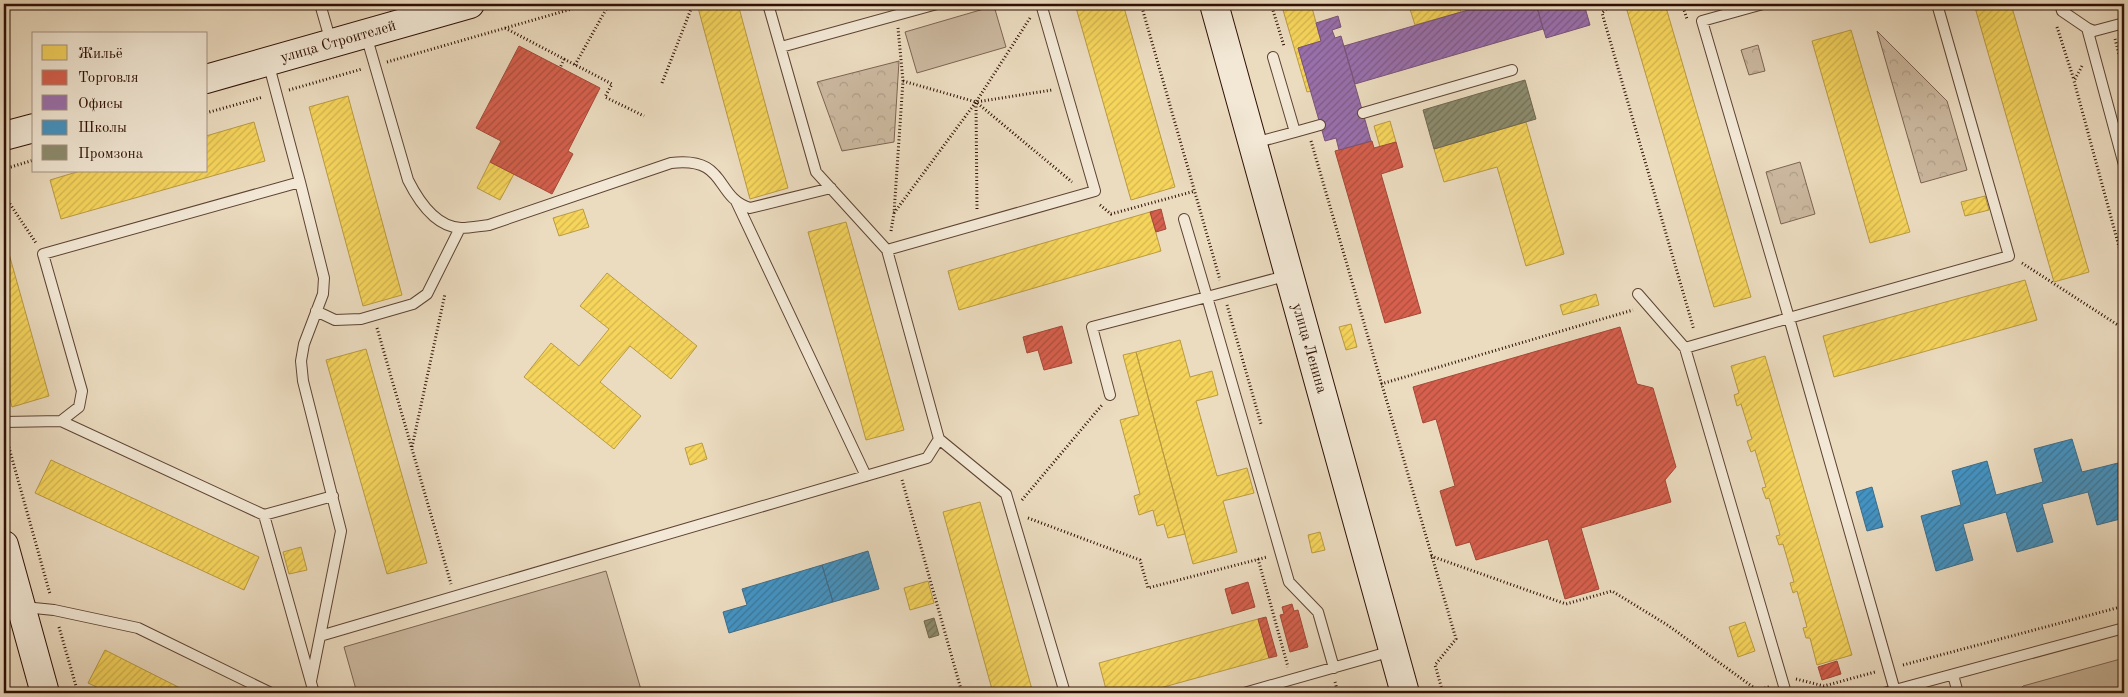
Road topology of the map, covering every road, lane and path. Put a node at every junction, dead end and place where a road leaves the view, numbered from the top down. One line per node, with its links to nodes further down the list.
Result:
1 (320, 4): 26 (lane)
2 (470, 4): 25 (main road, улица Строителей)
3 (589, 4): 23 (path)
4 (609, 4): 32 (path)
5 (693, 4): 40 (path)
6 (768, 4): 27 (lane)
7 (937, 4): 18 (lane)
8 (1041, 4): 41 (lane)
9 (1141, 4): 58 (path)
10 (1214, 4): 52 (main road, улица Ленина)
11 (1271, 4): 28 (path)
12 (1696, 4): 16 (path)
13 (1763, 4): 79 (lane)
14 (1937, 4): 79 (lane)
15 (2060, 4): 24 (lane)
16 (1683, 6): 21 (path)
17 (1034, 12): 43 (path)
18 (895, 16): 27 (lane); 38 (path)
19 (2056, 21): 39 (path)
20 (2124, 23): 22 (lane)
21 (1689, 26)
22 (2111, 27): 24 (lane); 36 (path)
23 (505, 28): 30 (path); 33 (path)
24 (2087, 28): 54 (lane)
25 (366, 34): 26 (main road, улица Строителей); 33 (lane)
26 (332, 43): 31 (main road, улица Строителей)
27 (781, 47): 57 (lane)
28 (1285, 52)
29 (1273, 57): 50 (lane)
30 (564, 59): 32 (path); 34 (path)
31 (268, 61): 37 (main road, улица Строителей); 42 (lane)
32 (574, 64): 46 (path)
33 (375, 66): 42 (path); 65 (lane)
34 (560, 68)
35 (1512, 70): 45 (lane)
36 (2124, 73)
37 (208, 78)
38 (903, 81): 43 (path); 62 (path)
39 (2074, 81)
40 (662, 83)
41 (1065, 88): 43 (path); 59 (lane)
42 (277, 94): 44 (path); 56 (lane)
43 (976, 102): 59 (path); 62 (path); 64 (path)
44 (208, 112)
45 (1363, 113)
46 (644, 116)
47 (1320, 125): 49 (lane)
48 (32, 129): 51 (main road)
49 (1308, 129): 50 (lane); 82 (path)
50 (1295, 132): 52 (lane)
51 (4, 136)
52 (1253, 144): 71 (main road, улица Ленина)
53 (32, 161): 55 (path)
54 (2124, 165)
55 (4, 169)
56 (300, 182): 68 (lane); 77 (lane)
57 (831, 188): 61 (lane); 66 (lane)
58 (1195, 191): 59 (path); 73 (path)
59 (1085, 193): 64 (lane)
60 (4, 195): 68 (path)
61 (736, 200): 65 (lane); 91 (lane)
62 (894, 213): 66 (path)
63 (1184, 219): 75 (lane)
64 (977, 224): 66 (lane)
65 (460, 228): 78 (lane)
66 (887, 250): 88 (lane)
67 (2019, 253): 69 (path)
68 (43, 254): 84 (lane)
69 (2022, 263): 70 (path); 80 (path)
70 (2012, 265)
71 (1290, 275): 73 (lane); 103 (main road, улица Ленина)
72 (447, 286): 89 (path)
73 (1224, 293): 75 (lane); 86 (path)
74 (1638, 294): 76 (lane)
75 (1207, 297): 83 (lane); 96 (lane)
76 (1648, 306): 81 (lane); 82 (path)
77 (316, 311): 78 (lane); 92 (lane)
78 (373, 316): 89 (path)
79 (1789, 318): 81 (lane); 110 (lane)
80 (2124, 330)
81 (1685, 348): 121 (lane)
82 (1381, 384): 120 (path)
83 (1110, 395): 93 (path)
84 (61, 421): 85 (lane); 94 (lane)
85 (4, 422)
86 (1262, 426)
87 (4, 429): 100 (path)
88 (939, 439): 90 (lane); 93 (lane)
89 (412, 448): 98 (path)
90 (899, 466): 91 (lane); 115 (path)
91 (866, 476): 98 (lane)
92 (333, 496): 94 (lane); 102 (lane)
93 (1012, 512): 97 (path); 116 (lane)
94 (264, 515): 109 (lane)
95 (4, 545): 99 (main road)
96 (1281, 553): 97 (path); 105 (lane)
97 (1258, 559): 108 (path)
98 (455, 597): 102 (lane)
99 (20, 607): 100 (lane); 111 (main road)
100 (54, 610): 112 (path); 113 (lane)
101 (2124, 628): 107 (lane)
102 (320, 636): 109 (lane)
103 (1393, 651): 105 (lane); 119 (main road, улица Ленина)
104 (1874, 662): 106 (path)
105 (1333, 668): 108 (lane); 118 (path)
106 (1876, 672)
107 (1953, 675): 110 (lane); 123 (lane)
108 (1292, 680): 117 (lane)
109 (311, 681): 114 (lane)
110 (1902, 691): 122 (lane)
111 (45, 693)
112 (78, 693)
113 (271, 693)
114 (314, 693)
115 (962, 693)
116 (1065, 693)
117 (1248, 693)
118 (1338, 693)
119 (1405, 693)
120 (1443, 693)
121 (1786, 693)
122 (1884, 693)
123 (1958, 693)

